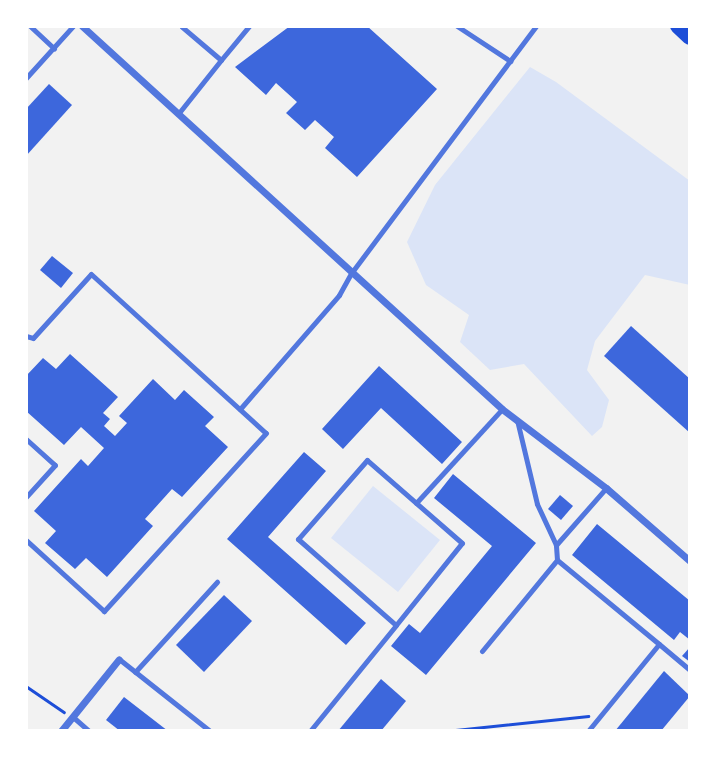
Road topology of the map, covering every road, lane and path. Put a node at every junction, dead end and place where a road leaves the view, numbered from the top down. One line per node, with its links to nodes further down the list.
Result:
1 (30, 26): 10 (lane)
2 (73, 26): 10 (lane)
3 (181, 26): 11 (lane)
4 (249, 26): 11 (lane)
5 (457, 26): 12 (lane)
6 (536, 26): 12 (lane)
7 (678, 26): 9 (main road)
8 (83, 27): 14 (street)
9 (690, 37)
10 (54, 48): 13 (lane)
11 (221, 60): 14 (lane)
12 (510, 61): 15 (lane)
13 (26, 78)
14 (178, 114): 15 (street)
15 (352, 272): 17 (lane); 18 (street)
16 (26, 337): 17 (lane)
17 (240, 409): 24 (lane)
18 (502, 409): 19 (street); 23 (lane)
19 (517, 420): 21 (street); 25 (lane)
20 (26, 439): 22 (lane)
21 (606, 488): 25 (lane); 27 (street)
22 (26, 497)
23 (416, 503): 29 (lane); 29 (lane)
24 (26, 540)
25 (556, 545): 26 (lane)
26 (557, 560): 30 (lane); 31 (lane)
27 (690, 561)
28 (217, 582): 34 (lane)
29 (396, 625): 41 (lane)
30 (659, 644): 33 (lane); 36 (lane)
31 (482, 651)
32 (119, 659): 34 (lane); 37 (street)
33 (690, 670)
34 (135, 672): 40 (lane)
35 (26, 686): 37 (path)
36 (601, 715): 42 (path); 43 (lane)
37 (73, 717): 38 (street); 39 (lane)
38 (61, 731)
39 (89, 731)
40 (210, 731)
41 (310, 731)
42 (446, 731)
43 (588, 731)

